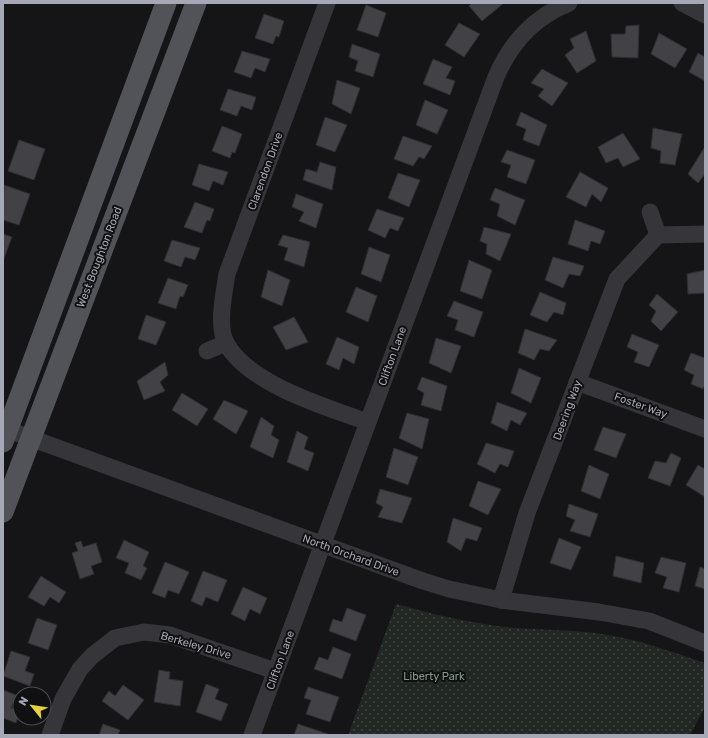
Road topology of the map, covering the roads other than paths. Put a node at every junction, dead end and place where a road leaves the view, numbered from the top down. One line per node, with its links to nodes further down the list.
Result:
1 (166, 3): 15 (main road)
2 (195, 3): 16 (main road, West Boughton Road)
3 (327, 3): 10 (street, Clarendon Drive)
4 (569, 3): 13 (street, Clifton Lane)
5 (682, 3): 6 (street)
6 (705, 15)
7 (650, 212): 8 (street)
8 (658, 234): 9 (street); 12 (street, Deering Way)
9 (705, 234)
10 (226, 343): 11 (street); 13 (street, Clarendon Drive)
11 (206, 351)
12 (577, 382): 14 (street, Foster Way); 19 (street, Deering Way)
13 (368, 422): 18 (street, Clifton Lane)
14 (705, 428)
15 (4, 433): 16 (street, North Orchard Drive)
16 (30, 439): 17 (main road, West Boughton Road); 18 (street, North Orchard Drive)
17 (3, 512)
18 (322, 545): 19 (street, North Orchard Drive); 21 (street, Clifton Lane)
19 (501, 600): 20 (street, North Orchard Drive)
20 (705, 643)
21 (275, 671): 22 (street, Berkeley Drive); 23 (street, Clifton Lane)
22 (50, 735)
23 (252, 735)

